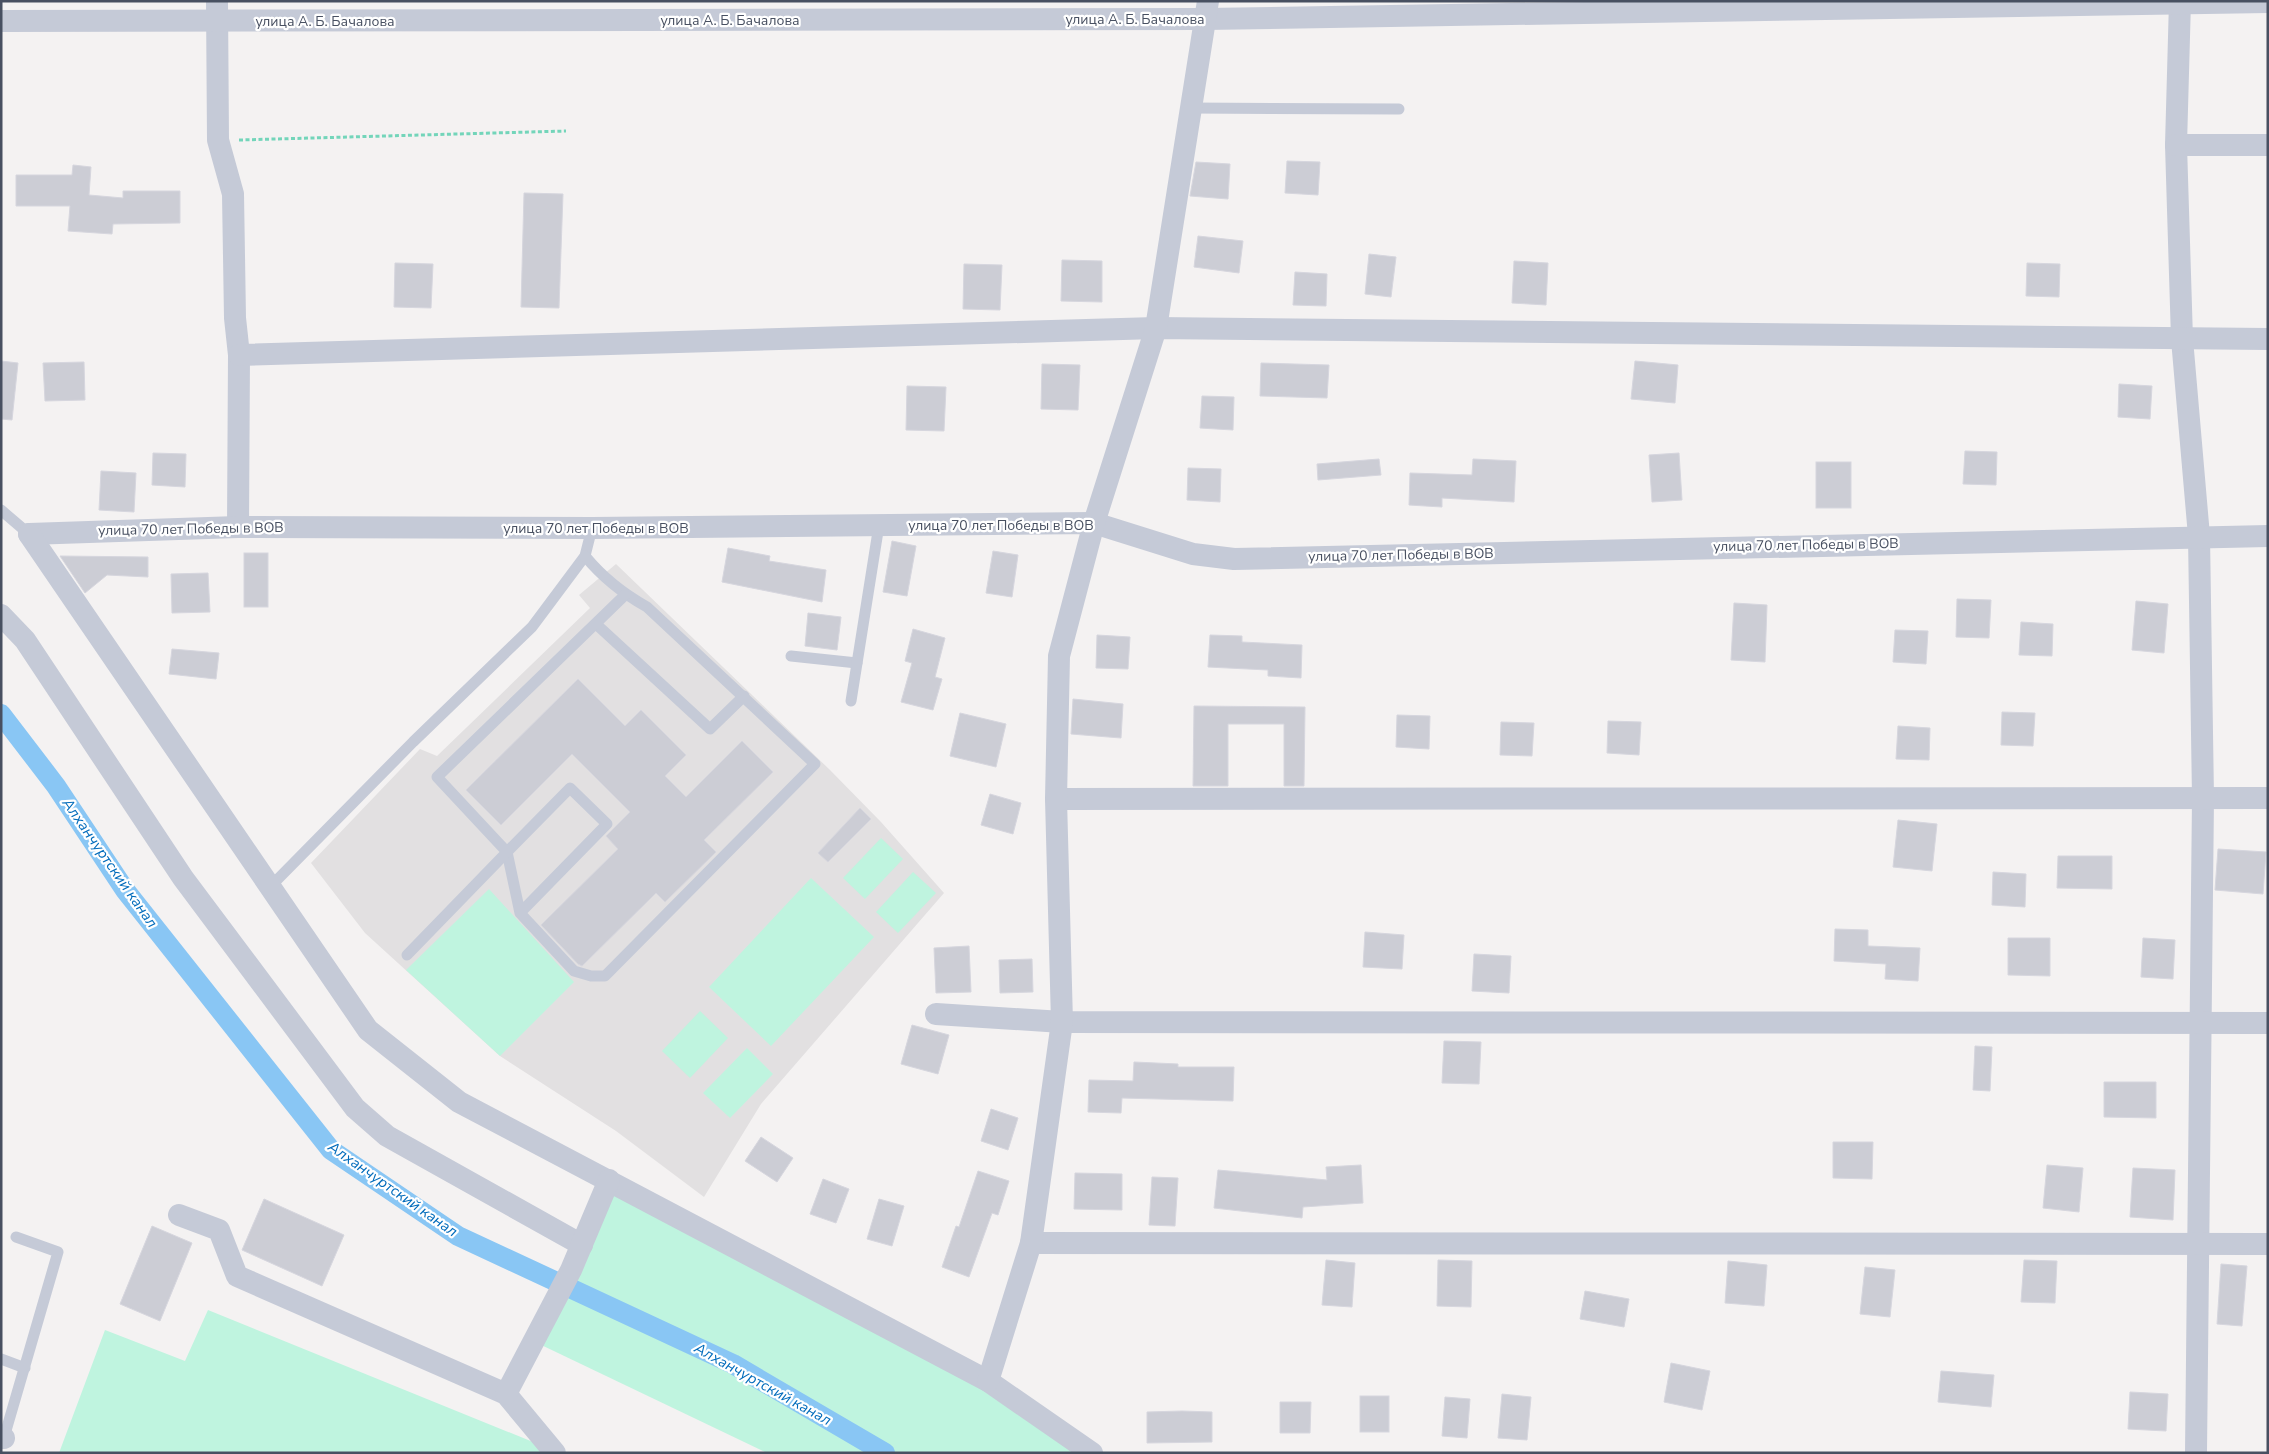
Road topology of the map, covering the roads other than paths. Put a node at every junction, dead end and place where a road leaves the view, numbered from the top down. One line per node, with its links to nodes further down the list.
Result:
1 (2180, 2): 2 (street, улица А. Б. Бачалова); 3 (street, улица А. Б. Бачалова); 9 (street)
2 (2268, 2)
3 (1206, 10): 4 (street, улица А. Б. Бачалова); 6 (street)
4 (216, 11): 5 (street, улица А. Б. Бачалова); 13 (street)
5 (1, 21)
6 (1189, 108): 7 (lane); 10 (street)
7 (1399, 109)
8 (2268, 145): 9 (street)
9 (2176, 146): 11 (street)
10 (1156, 328): 11 (street); 13 (street); 15 (street)
11 (2182, 339): 12 (street); 20 (street)
12 (2268, 339)
13 (239, 355): 17 (street)
14 (1, 510): 19 (lane)
15 (1094, 523): 16 (street, улица 70 лет Победы в ВОВ); 20 (street, улица 70 лет Победы в ВОВ); 32 (street)
16 (879, 525): 18 (street, улица 70 лет Победы в ВОВ); 27 (lane)
17 (238, 527): 18 (street, улица 70 лет Победы в ВОВ); 19 (street, улица 70 лет Победы в ВОВ)
18 (592, 528): 22 (lane)
19 (29, 534): 34 (street)
20 (2199, 536): 21 (street, улица 70 лет Победы в ВОВ); 30 (street)
21 (2268, 536)
22 (585, 556): 23 (lane); 34 (lane)
23 (625, 595): 25 (lane); 28 (lane)
24 (1, 616): 46 (street)
25 (596, 624): 28 (lane); 33 (lane)
26 (791, 656): 27 (lane)
27 (857, 663): 29 (lane)
28 (744, 696): 35 (lane)
29 (850, 701)
30 (2203, 798): 31 (street); 32 (street); 39 (street)
31 (2268, 798)
32 (1056, 799): 38 (street)
33 (507, 852): 35 (lane); 35 (lane); 36 (lane)
34 (270, 886): 41 (street)
35 (520, 913)
36 (407, 955)
37 (936, 1014): 38 (street)
38 (1062, 1022): 39 (street); 44 (street)
39 (2202, 1023): 40 (street); 47 (street)
40 (2268, 1023)
41 (609, 1180): 46 (street); 50 (street)
42 (179, 1214): 51 (street)
43 (16, 1237): 49 (lane)
44 (1031, 1243): 47 (street); 50 (street)
45 (2268, 1244): 47 (street)
46 (582, 1245): 51 (street)
47 (2199, 1246): 55 (street)
48 (1, 1359): 49 (lane)
49 (24, 1368): 52 (lane)
50 (988, 1381): 54 (street)
51 (506, 1394): 53 (street)
52 (2, 1441)
53 (555, 1453)
54 (1092, 1453)
55 (2196, 1453)

